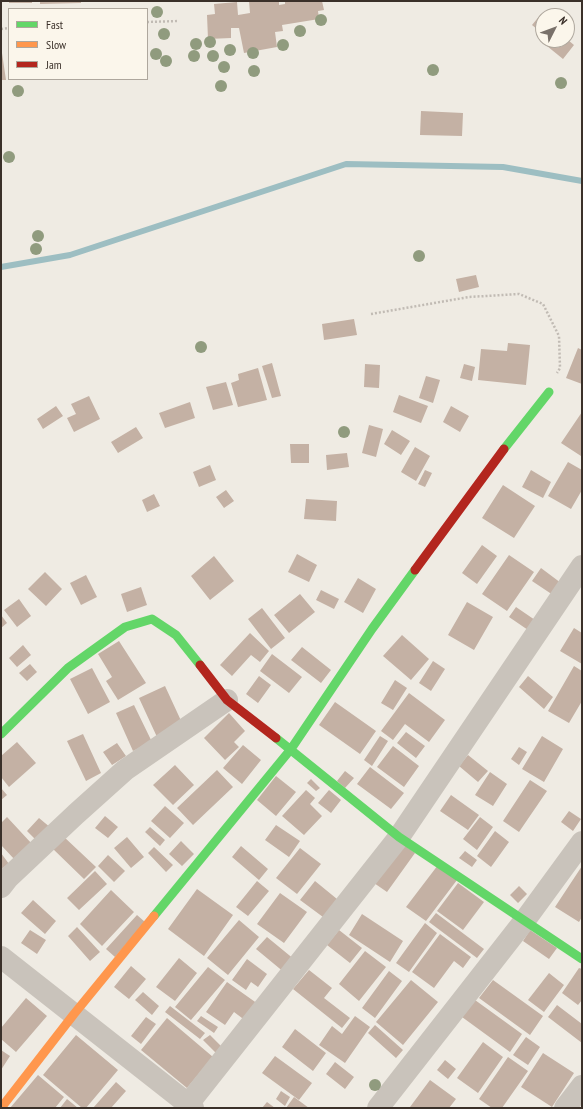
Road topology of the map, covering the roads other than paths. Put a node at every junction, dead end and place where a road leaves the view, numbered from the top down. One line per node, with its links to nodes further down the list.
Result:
1 (549, 392): 5 (street)
2 (582, 566): 6 (street)
3 (227, 700): 4 (street); 5 (street); 8 (street)
4 (1, 734)
5 (291, 749): 6 (street); 12 (street)
6 (399, 837): 9 (street); 14 (street)
7 (582, 842): 9 (street)
8 (1, 887)
9 (525, 920): 11 (street); 16 (street)
10 (1, 957): 12 (street)
11 (582, 959)
12 (74, 1014): 14 (street); 15 (street)
13 (582, 1086): 17 (street)
14 (189, 1107)
15 (2, 1108)
16 (378, 1108)
17 (565, 1108)

